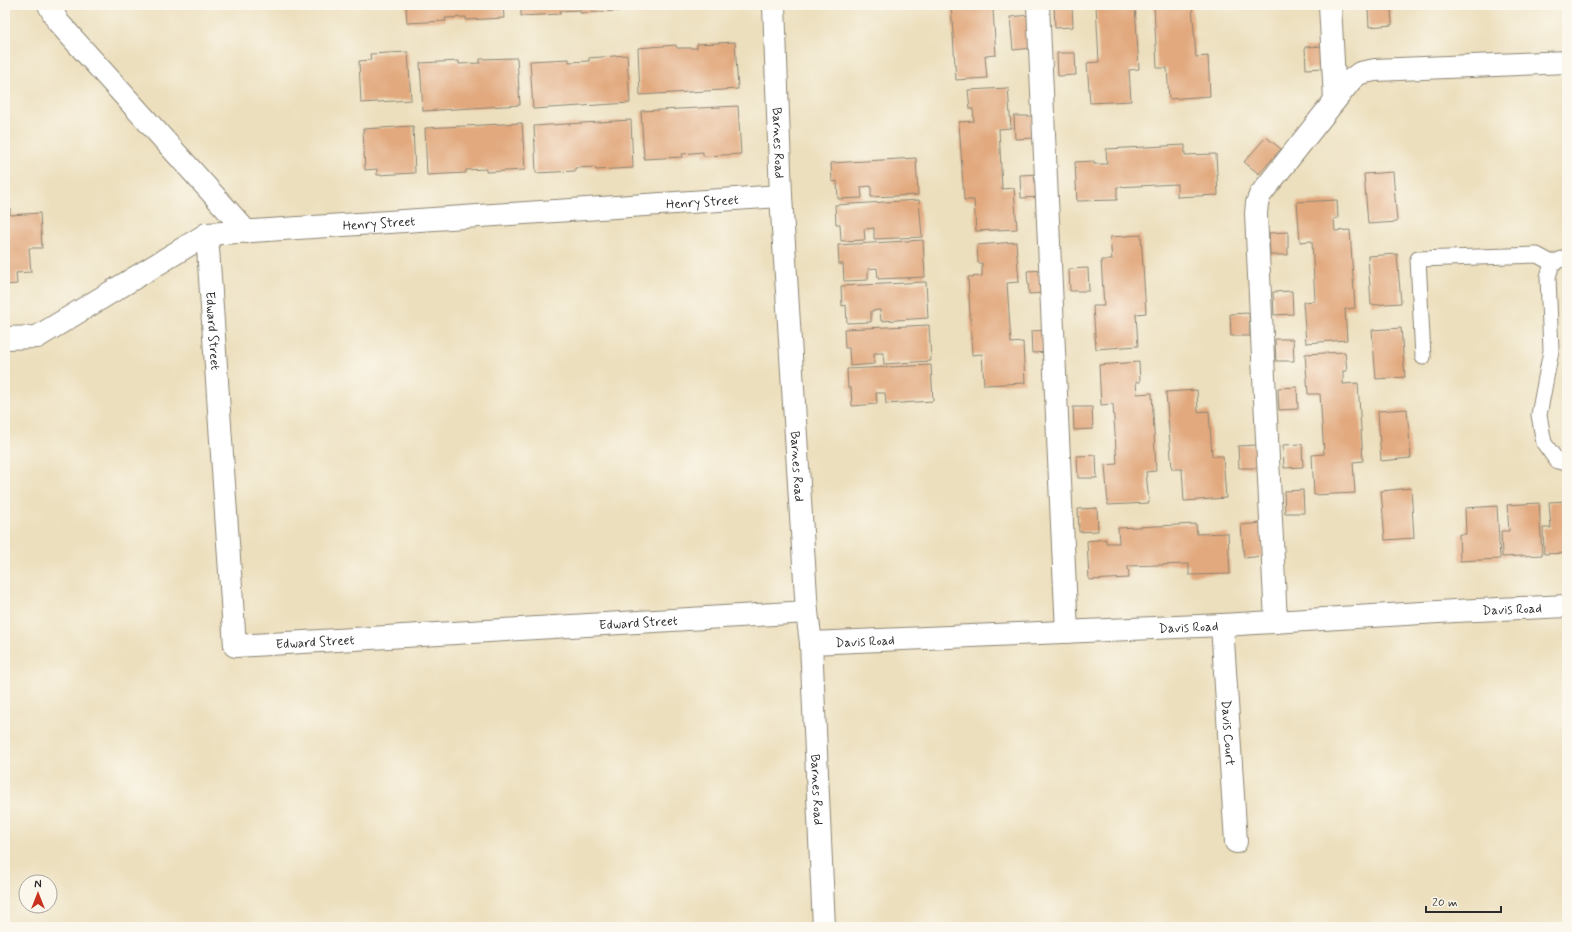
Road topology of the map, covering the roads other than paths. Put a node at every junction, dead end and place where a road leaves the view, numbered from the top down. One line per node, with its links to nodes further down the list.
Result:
1 (49, 5): 8 (street)
2 (774, 5): 7 (street, Barnes Road)
3 (1038, 5): 19 (street)
4 (1330, 5): 6 (street)
5 (1567, 62): 6 (street)
6 (1335, 100): 17 (street)
7 (781, 196): 8 (street, Henry Street); 16 (street, Barnes Road)
8 (247, 232): 9 (street, Henry Street)
9 (207, 234): 12 (street, Henry Street); 16 (street, Edward Street)
10 (1567, 257): 11 (lane)
11 (1552, 263): 13 (lane); 14 (lane)
12 (5, 338)
13 (1423, 357)
14 (1567, 463)
15 (1567, 606): 17 (street, Davis Road)
16 (807, 612): 20 (street, Barnes Road)
17 (1276, 622): 18 (street, Davis Road)
18 (1222, 625): 19 (street, Davis Road); 21 (street, Davis Court)
19 (1067, 632): 20 (street, Davis Road)
20 (811, 643): 22 (street, Barnes Road)
21 (1236, 842)
22 (824, 927)

